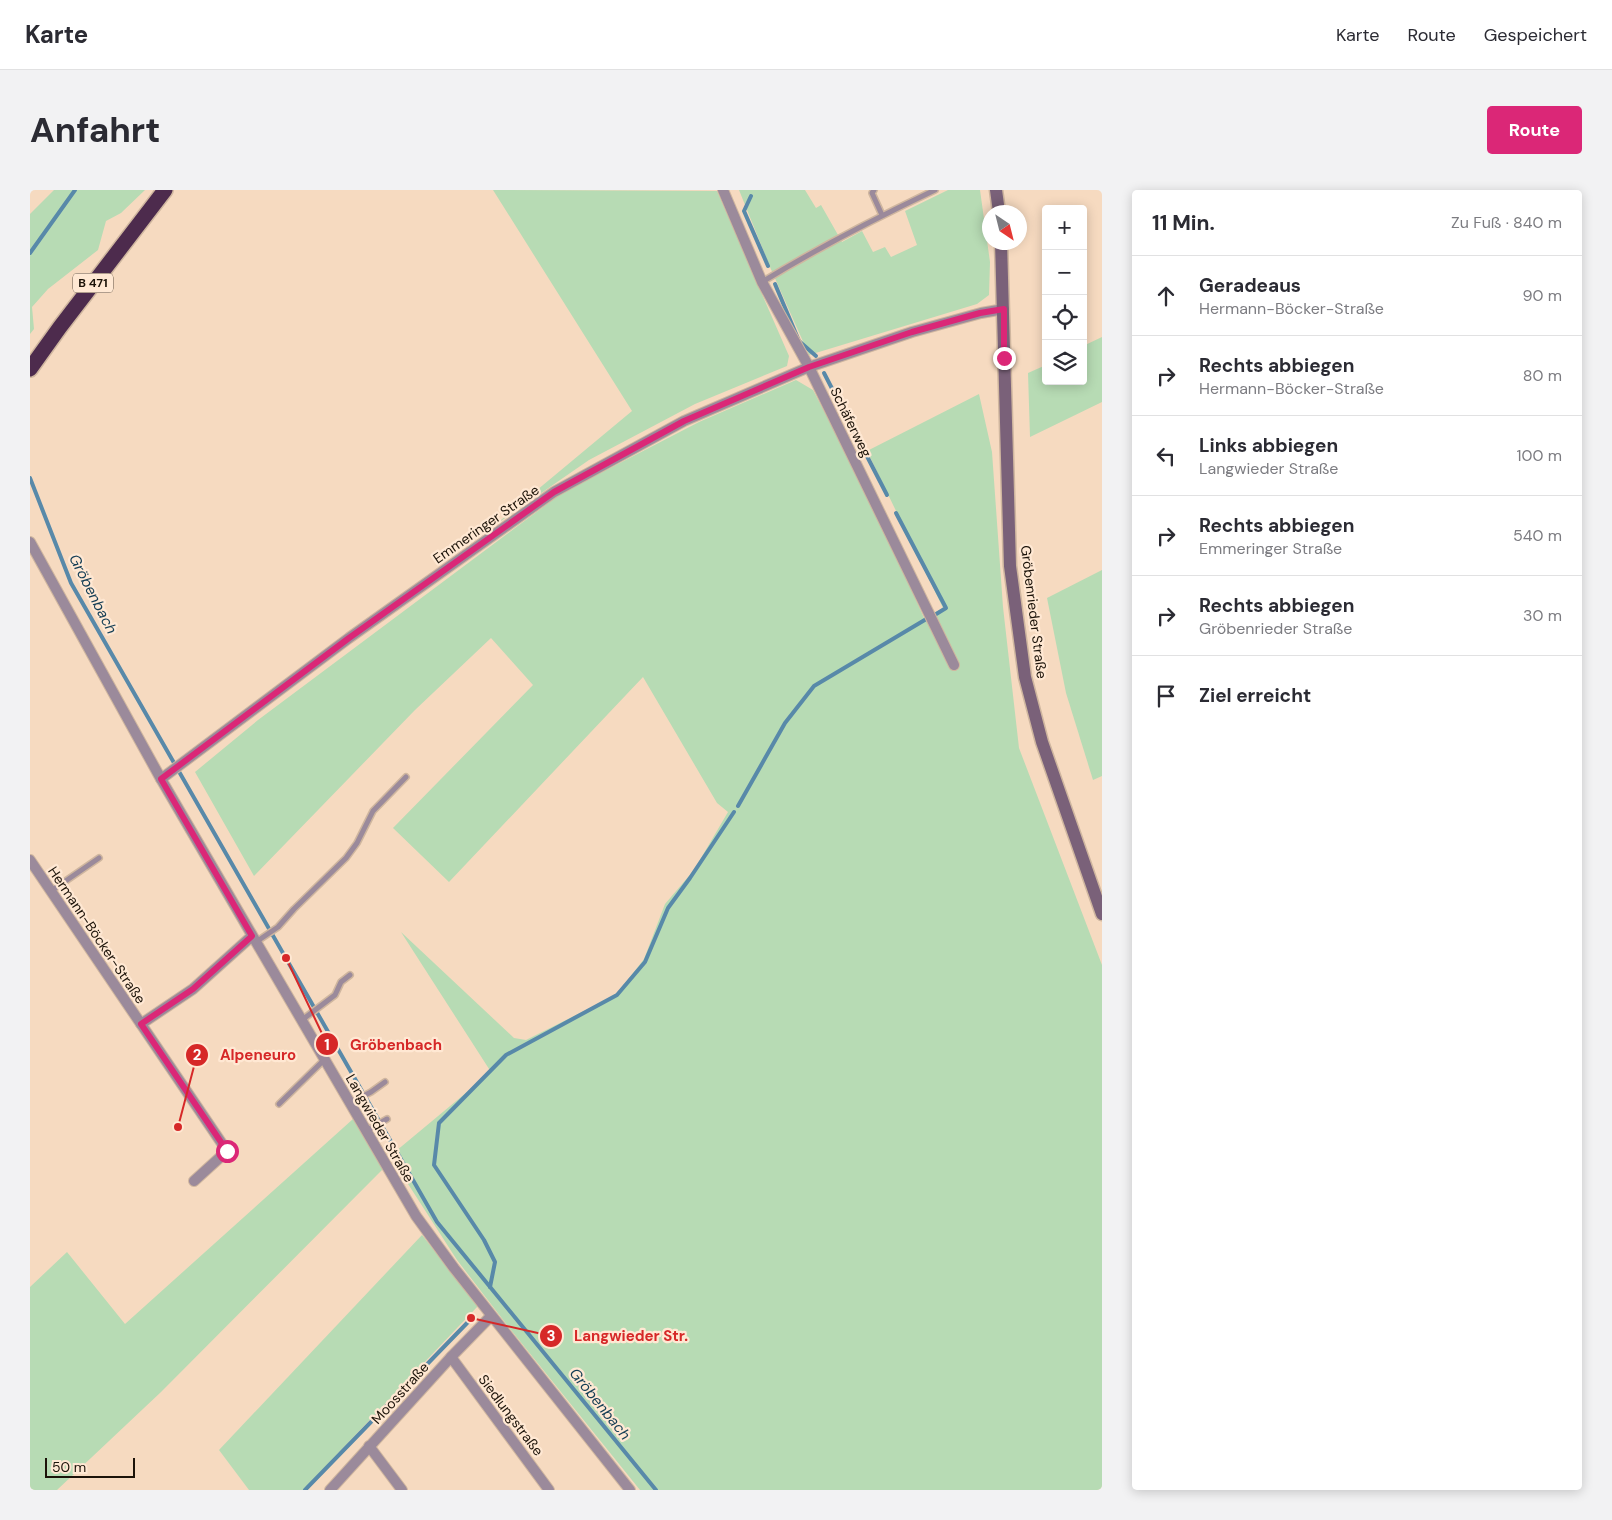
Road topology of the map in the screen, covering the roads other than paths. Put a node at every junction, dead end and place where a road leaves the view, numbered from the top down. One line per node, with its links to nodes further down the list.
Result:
1 (165, 190): 12 (highway, B 471)
2 (724, 190): 9 (street, Schäferweg)
3 (874, 190): 7 (lane)
4 (935, 190): 7 (lane)
5 (996, 190): 6 (street)
6 (997, 205)
7 (882, 215): 9 (lane)
8 (1001, 250): 10 (street, Gröbenrieder Straße)
9 (762, 282): 11 (street, Schäferweg)
10 (1004, 309): 11 (street, Emmeringer Straße); 20 (street, Gröbenrieder Straße)
11 (809, 367): 14 (street, Schäferweg); 15 (street, Emmeringer Straße)
12 (30, 369)
13 (30, 542): 15 (street, Langwieder Straße)
14 (954, 665)
15 (166, 776): 21 (street, Langwieder Straße)
16 (406, 776): 21 (lane)
17 (98, 858): 19 (lane)
18 (30, 860): 19 (street, Hermann-Böcker-Straße)
19 (51, 891): 24 (street, Hermann-Böcker-Straße)
20 (1102, 914)
21 (258, 938): 23 (street, Langwieder Straße); 24 (street, Hermann-Böcker-Straße)
22 (350, 975): 23 (lane)
23 (301, 1021): 25 (street, Langwieder Straße)
24 (141, 1024): 31 (street, Hermann-Böcker-Straße)
25 (324, 1060): 27 (street, Langwieder Straße); 28 (lane)
26 (385, 1082): 27 (lane)
27 (354, 1101): 30 (street, Langwieder Straße)
28 (278, 1104)
29 (387, 1119): 30 (lane)
30 (369, 1129): 32 (street, Langwieder Straße)
31 (194, 1181)
32 (492, 1316): 33 (street, Moosstraße); 38 (street, Langwieder Straße)
33 (451, 1357): 34 (street, Moosstraße); 37 (street, Siedlungstraße)
34 (369, 1446): 35 (street, Moosstraße); 36 (street)
35 (330, 1490)
36 (402, 1490)
37 (549, 1490)
38 (630, 1490)

